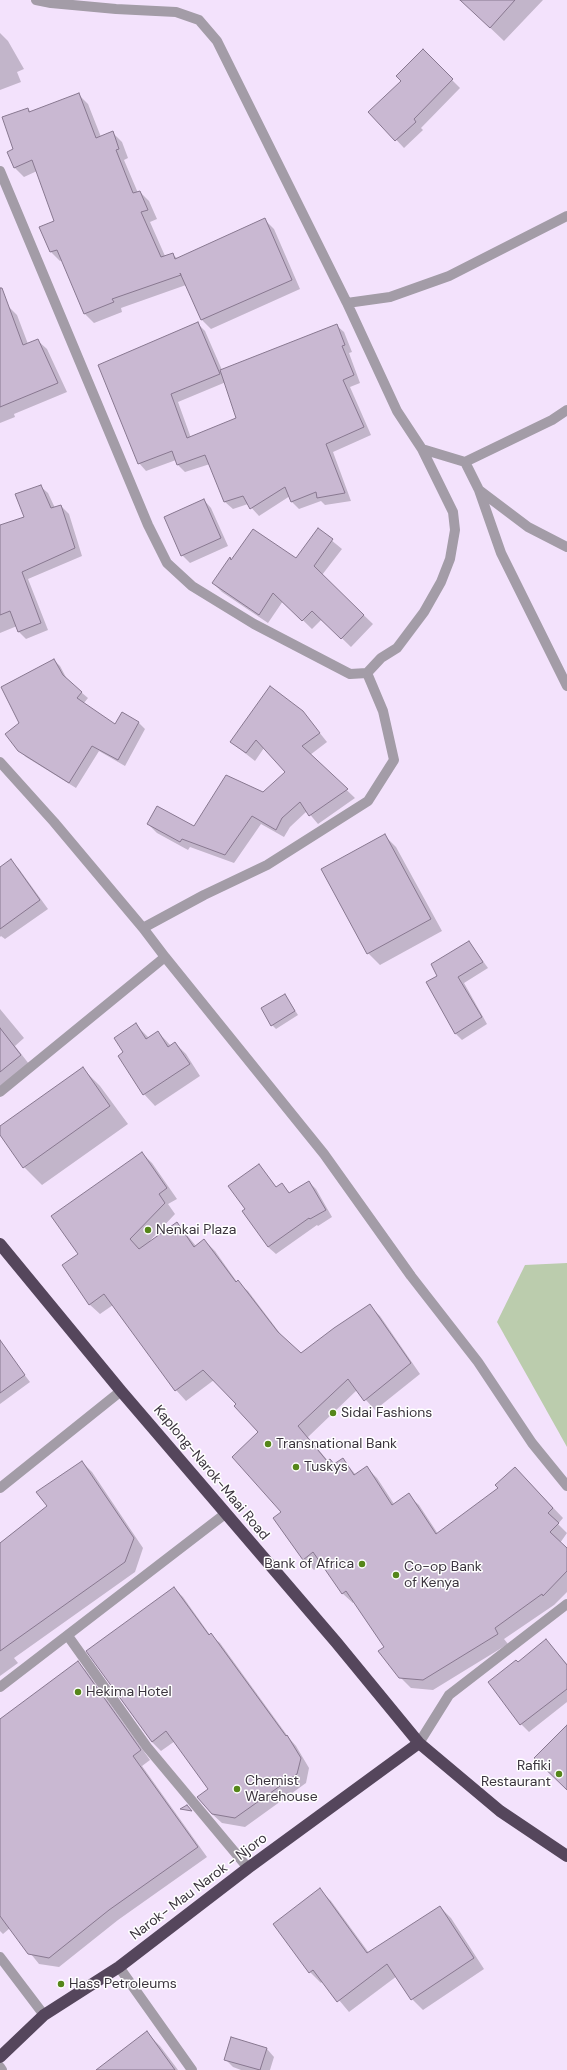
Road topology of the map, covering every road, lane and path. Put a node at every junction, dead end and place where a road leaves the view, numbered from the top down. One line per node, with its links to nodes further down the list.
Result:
1 (36, 0): 4 (street)
2 (0, 171): 10 (street)
3 (567, 216): 4 (street)
4 (347, 303): 6 (street)
5 (567, 410): 7 (street)
6 (422, 449): 7 (street); 10 (street)
7 (465, 462): 8 (street)
8 (479, 490): 9 (street); 11 (street)
9 (567, 547)
10 (367, 673): 13 (street)
11 (567, 686)
12 (0, 762): 13 (street)
13 (143, 928): 14 (street)
14 (165, 957): 15 (street); 18 (street)
15 (0, 1092)
16 (0, 1244): 17 (highway, Kaplong-Narok-Maai Road)
17 (121, 1391): 19 (street); 20 (highway, Kaplong-Narok-Maai Road)
18 (567, 1486)
19 (0, 1488)
20 (225, 1514): 22 (street); 24 (highway, Kaplong-Narok-Maai Road)
21 (567, 1604): 24 (street)
22 (68, 1636): 23 (street); 26 (street)
23 (0, 1687)
24 (419, 1744): 25 (highway, Kaplong-Narok-Maai Road); 26 (highway, Narok- Mau Narok - Njoro)
25 (567, 1856)
26 (248, 1868): 28 (highway, Narok- Mau Narok - Njoro)
27 (0, 1957): 29 (street)
28 (119, 1967): 29 (highway, Narok- Mau Narok - Njoro); 33 (street)
29 (44, 2015): 30 (highway, Narok- Mau Narok - Njoro)
30 (0, 2057)
31 (0, 2067): 32 (street)
32 (2, 2070)
33 (192, 2070)

